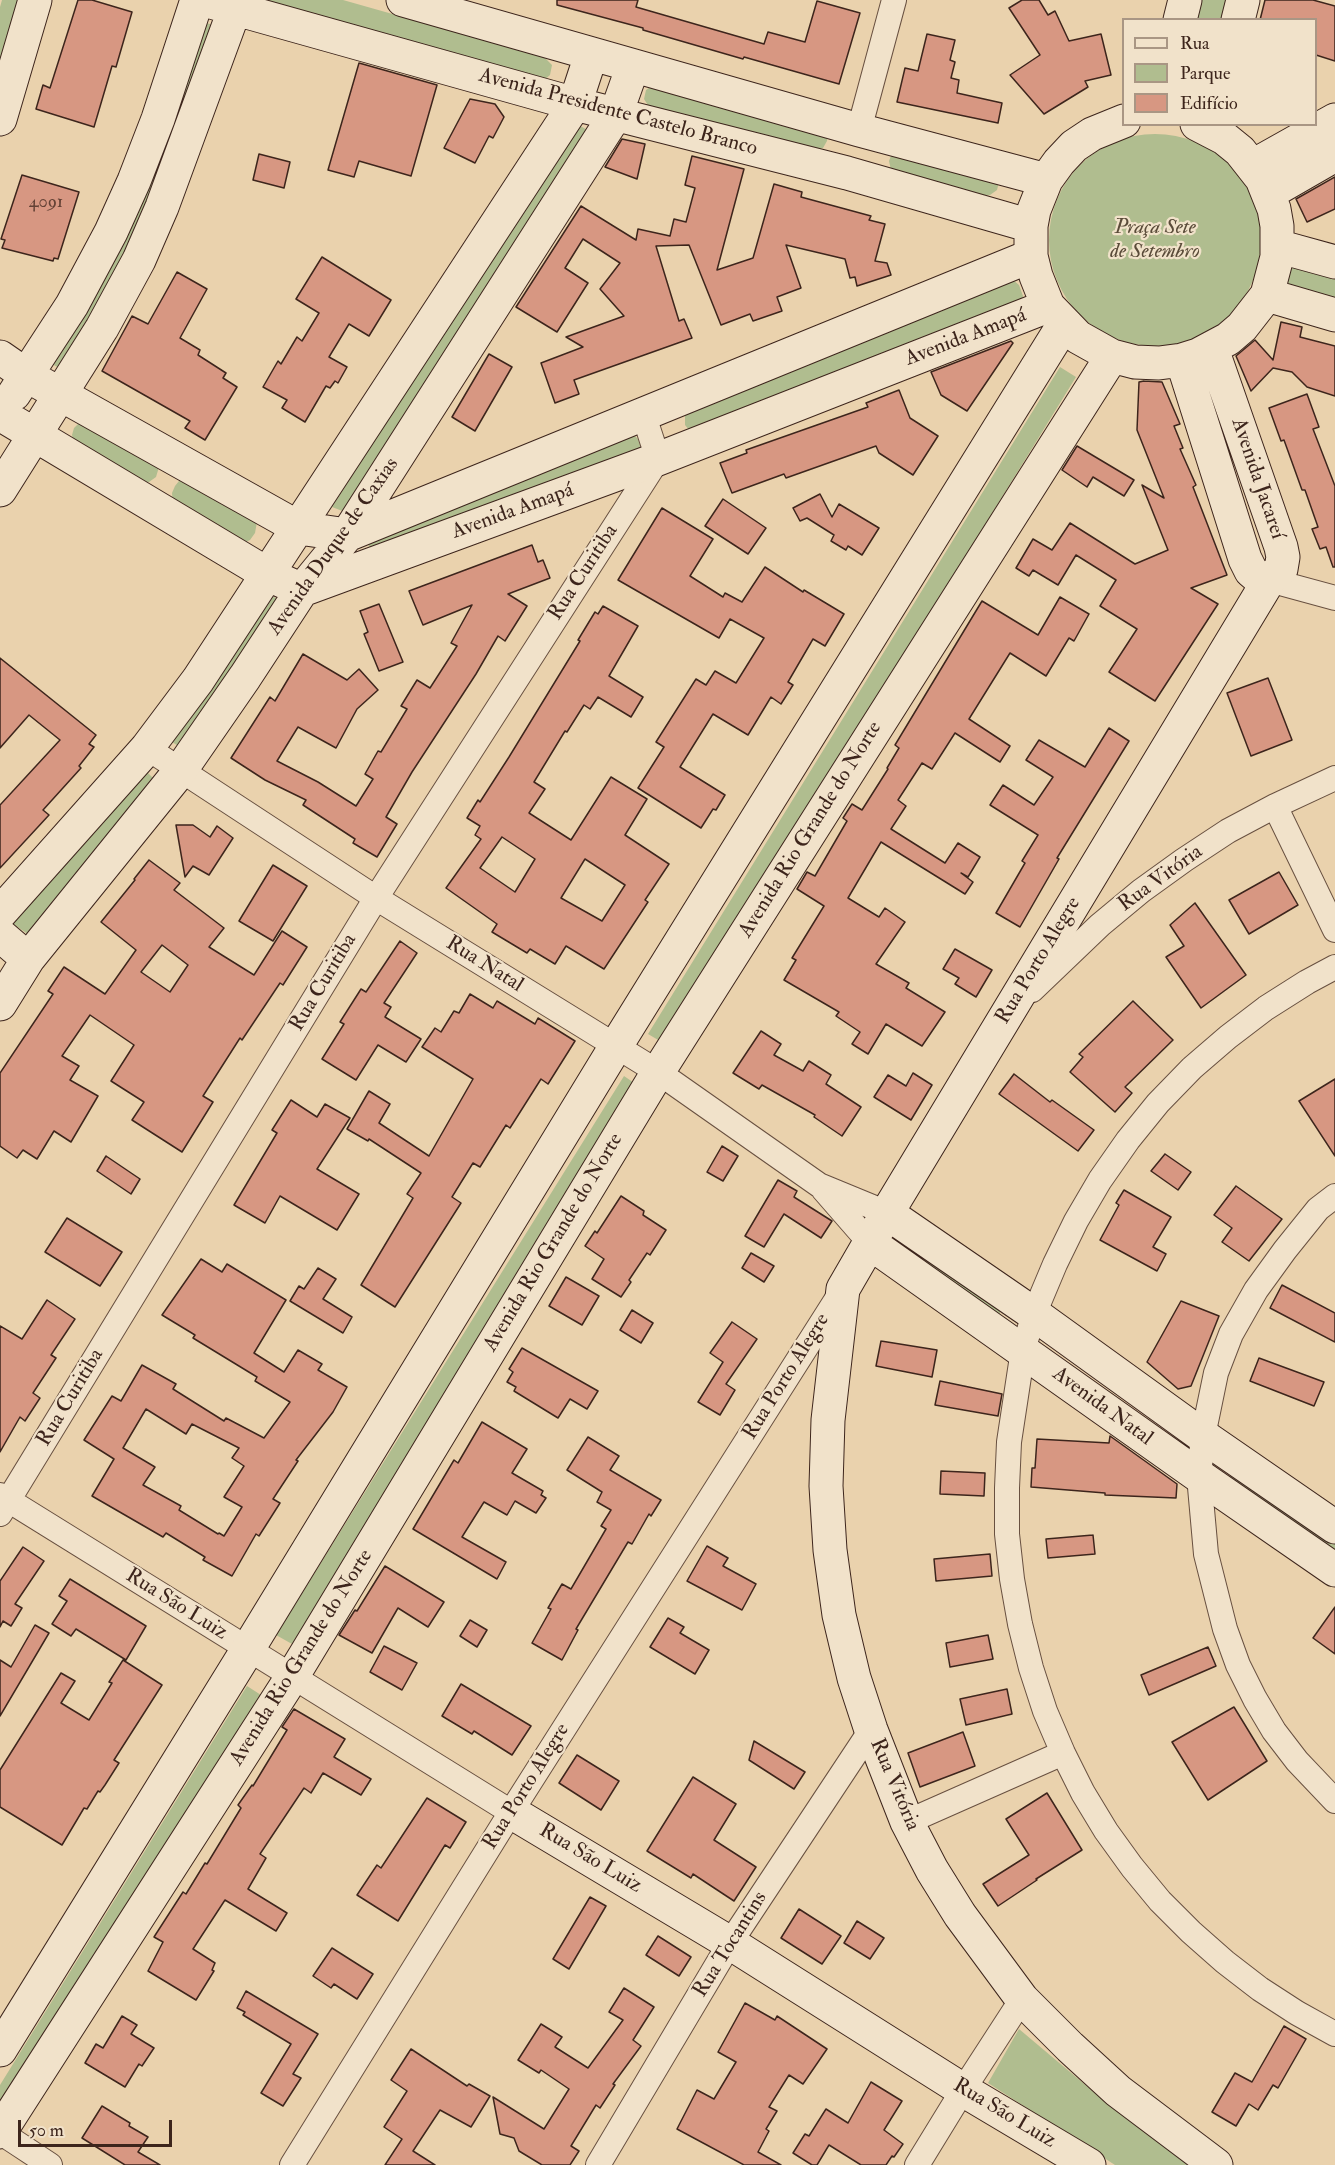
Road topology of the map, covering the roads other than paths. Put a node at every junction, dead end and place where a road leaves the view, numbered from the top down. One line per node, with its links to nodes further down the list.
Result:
1 (35, 0): 15 (street)
2 (197, 0): 33 (street)
3 (204, 0): 8 (street, Avenida Presidente Castelo Branco)
4 (403, 0): 11 (street)
5 (894, 0): 19 (street)
6 (1185, 0): 9 (street)
7 (1243, 0): 10 (street)
8 (237, 4): 13 (street, Avenida Presidente Castelo Branco); 34 (street)
9 (1180, 18)
10 (1238, 18)
11 (591, 55): 12 (street); 13 (street, Avenida Duque de Caxias)
12 (633, 66): 14 (street, Avenida Duque de Caxias); 19 (street)
13 (575, 104): 14 (street, Avenida Presidente Castelo Branco); 42 (street, Avenida Duque de Caxias)
14 (616, 114): 21 (street, Avenida Presidente Castelo Branco); 43 (street, Avenida Duque de Caxias)
15 (0, 119)
16 (1335, 120): 22 (street)
17 (1122, 122): 23 (street)
18 (1204, 126): 22 (street)
19 (860, 130): 21 (street); 23 (street)
20 (1335, 155): 22 (street)
21 (847, 173): 24 (street, Avenida Presidente Castelo Branco)
22 (1261, 179): 25 (street)
23 (1046, 180): 24 (street)
24 (1031, 241): 28 (street); 35 (street, Avenida Amapá)
25 (1277, 246): 26 (street); 27 (street)
26 (1335, 262)
27 (1267, 296): 29 (street); 30 (street)
28 (1056, 315): 31 (street); 38 (street, Avenida Amapá); 60 (street)
29 (1335, 315)
30 (1212, 349): 32 (street); 45 (street, Avenida Jacareí)
31 (1112, 356): 32 (street); 61 (street, Avenida Rio Grande do Norte)
32 (1182, 360): 45 (street, Avenida Jacareí)
33 (13, 366): 34 (street); 36 (street)
34 (60, 393): 37 (street); 39 (street)
35 (643, 413): 38 (street); 43 (street, Avenida Amapá)
36 (0, 415): 37 (street)
37 (35, 436): 40 (street); 41 (street)
38 (658, 459): 46 (street, Avenida Amapá); 52 (street, Rua Curitiba)
39 (175, 460): 41 (street); 42 (street)
40 (0, 490)
41 (151, 504): 44 (street)
42 (299, 528): 43 (street); 44 (street, Avenida Duque de Caxias)
43 (347, 535): 46 (street, Avenida Duque de Caxias)
44 (269, 575): 46 (street); 48 (street, Avenida Duque de Caxias)
45 (1269, 580): 47 (street); 59 (street, Rua Porto Alegre)
46 (302, 590): 49 (street, Avenida Duque de Caxias)
47 (1335, 598)
48 (147, 748): 49 (street, Rua Natal); 53 (street, Avenida Duque de Caxias)
49 (180, 771): 52 (street, Rua Natal); 56 (street, Avenida Duque de Caxias)
50 (1335, 778): 51 (street, Rua Vitória)
51 (1275, 806): 54 (street); 59 (street, Rua Vitória)
52 (376, 898): 60 (street, Rua Natal); 71 (street, Rua Curitiba)
53 (0, 913)
54 (1335, 930)
55 (0, 935): 56 (street)
56 (28, 959): 58 (street, Avenida Duque de Caxias)
57 (1335, 967): 67 (street)
58 (0, 1005)
59 (1008, 1012): 64 (street, Rua Porto Alegre)
60 (616, 1046): 61 (street, Rua Natal); 74 (street)
61 (658, 1072): 62 (street, Rua Natal); 75 (street, Avenida Rio Grande do Norte)
62 (819, 1185): 64 (street, Rua Natal); 65 (street, Rua Natal)
63 (1335, 1196): 69 (street)
64 (887, 1213): 65 (street, Rua Porto Alegre); 67 (street, Avenida Natal)
65 (870, 1243): 66 (street, Rua Porto Alegre); 68 (street, Avenida Natal)
66 (843, 1288): 76 (street, Rua Vitória); 79 (street, Rua Porto Alegre)
67 (1034, 1314): 68 (street); 69 (street, Avenida Natal)
68 (1023, 1350): 70 (street, Avenida Natal); 77 (street)
69 (1203, 1436): 70 (street); 72 (street, Avenida Natal)
70 (1199, 1476): 73 (street, Avenida Natal); 78 (street)
71 (3, 1503): 74 (street, Rua São Luiz)
72 (1335, 1527)
73 (1335, 1570)
74 (248, 1649): 75 (street, Rua São Luiz); 84 (street)
75 (292, 1677): 79 (street, Rua São Luiz); 86 (street, Avenida Rio Grande do Norte)
76 (871, 1730): 80 (street, Rua Vitória); 81 (street, Rua Tocantins)
77 (1063, 1753): 80 (street); 83 (street)
78 (1335, 1801)
79 (511, 1812): 81 (street, Rua São Luiz); 88 (street, Rua Porto Alegre)
80 (907, 1822): 82 (street, Rua Vitória)
81 (730, 1943): 85 (street, Rua São Luiz); 89 (street, Rua Tocantins)
82 (1022, 1999): 85 (street); 92 (street, Rua Vitória)
83 (1335, 2034)
84 (0, 2050)
85 (963, 2090): 90 (street); 91 (street, Rua São Luiz)
86 (0, 2132): 87 (street)
87 (50, 2165)
88 (292, 2165)
89 (598, 2165)
90 (917, 2165)
91 (1089, 2165)
92 (1216, 2165)

